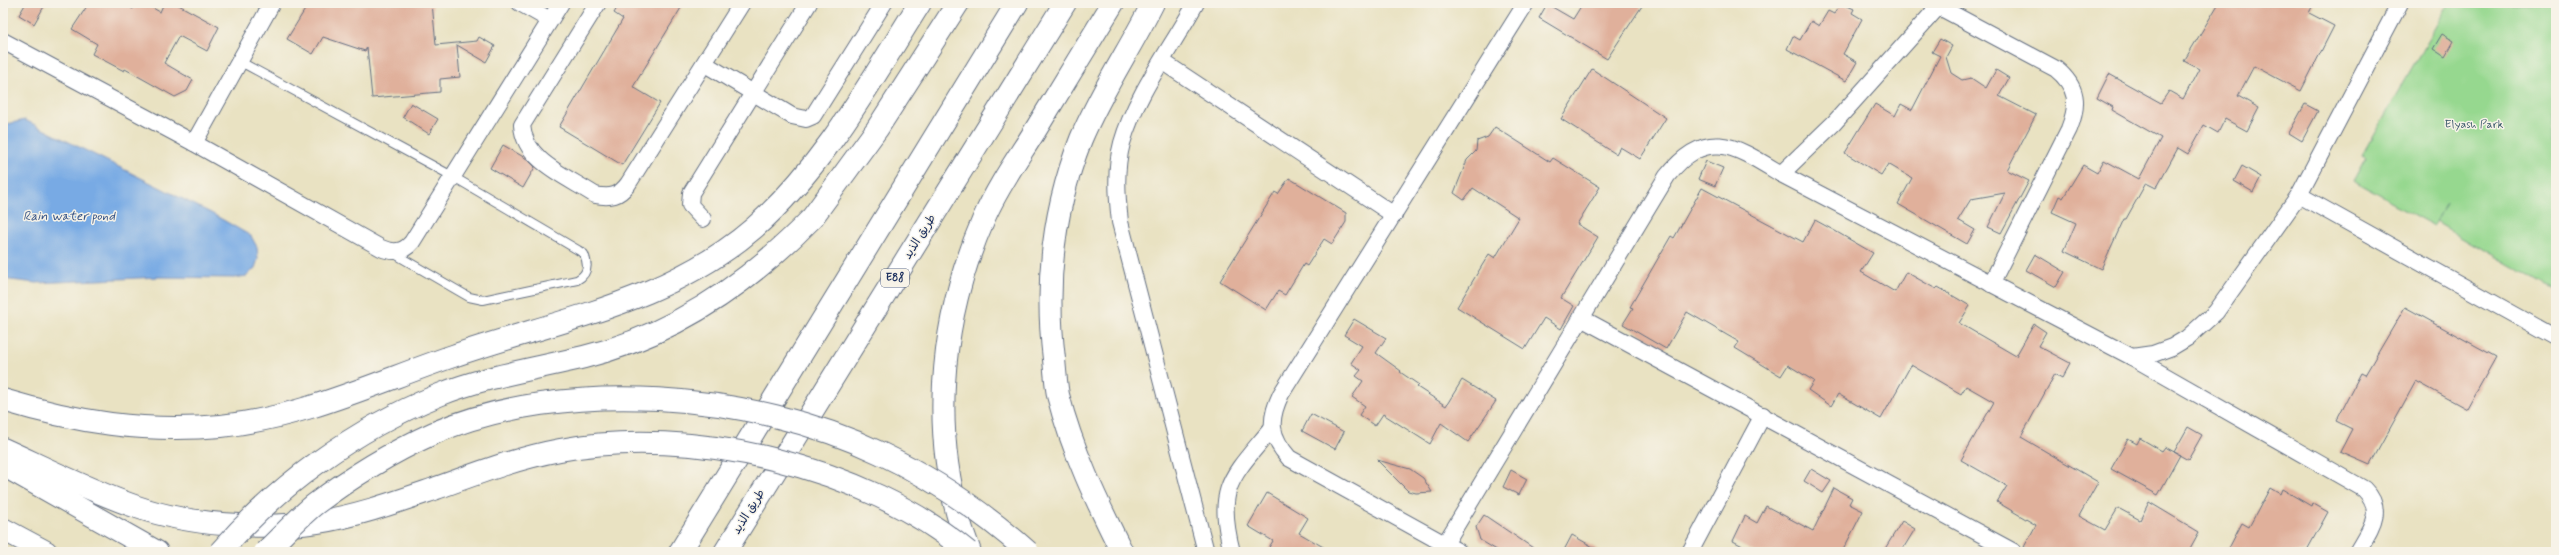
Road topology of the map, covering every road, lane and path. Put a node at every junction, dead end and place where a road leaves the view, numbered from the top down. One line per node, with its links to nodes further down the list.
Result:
1 (272, 3): 20 (street)
2 (520, 3): 18 (street)
3 (561, 3): 18 (street)
4 (598, 3): 22 (street)
5 (742, 3): 22 (street)
6 (809, 3): 23 (street)
7 (884, 3): 23 (street)
8 (920, 3): 35 (highway)
9 (958, 3): 44 (highway, bridge)
10 (1017, 3): 46 (highway)
11 (1065, 3): 47 (highway, طريق الذيد / E88)
12 (1113, 3): 48 (highway)
13 (1153, 3): 50 (highway)
14 (1196, 3): 21 (street)
15 (1526, 3): 28 (street)
16 (2400, 3): 27 (street)
17 (1944, 7): 25 (street); 31 (street)
18 (550, 20): 26 (street)
19 (3, 41): 24 (street)
20 (239, 61): 24 (street); 26 (lane)
21 (1163, 62): 28 (street); 51 (street)
22 (705, 64): 23 (street)
23 (752, 93): 29 (street)
24 (194, 143): 30 (street)
25 (1781, 174): 31 (street); 32 (street)
26 (452, 176): 30 (street); 30 (lane)
27 (2299, 196): 33 (street); 34 (street)
28 (1394, 215): 37 (street)
29 (703, 219)
30 (391, 252)
31 (1991, 284): 34 (street)
32 (1581, 318): 36 (street); 41 (street)
33 (2556, 338)
34 (2132, 357): 56 (street)
35 (3, 400)
36 (1763, 415): 54 (street); 55 (street)
37 (1272, 428): 41 (street); 52 (street)
38 (3, 448): 48 (highway, bridge)
39 (3, 465): 43 (highway)
40 (3, 528): 42 (highway)
41 (1445, 544): 53 (street)
42 (46, 552)
43 (157, 552)
44 (220, 552)
45 (265, 552): 49 (highway, bridge)
46 (680, 552)
47 (725, 552)
48 (969, 552)
49 (1028, 552)
50 (1122, 552)
51 (1206, 552)
52 (1232, 552)
53 (1460, 552)
54 (1690, 552)
55 (2014, 552)
56 (2357, 552)

